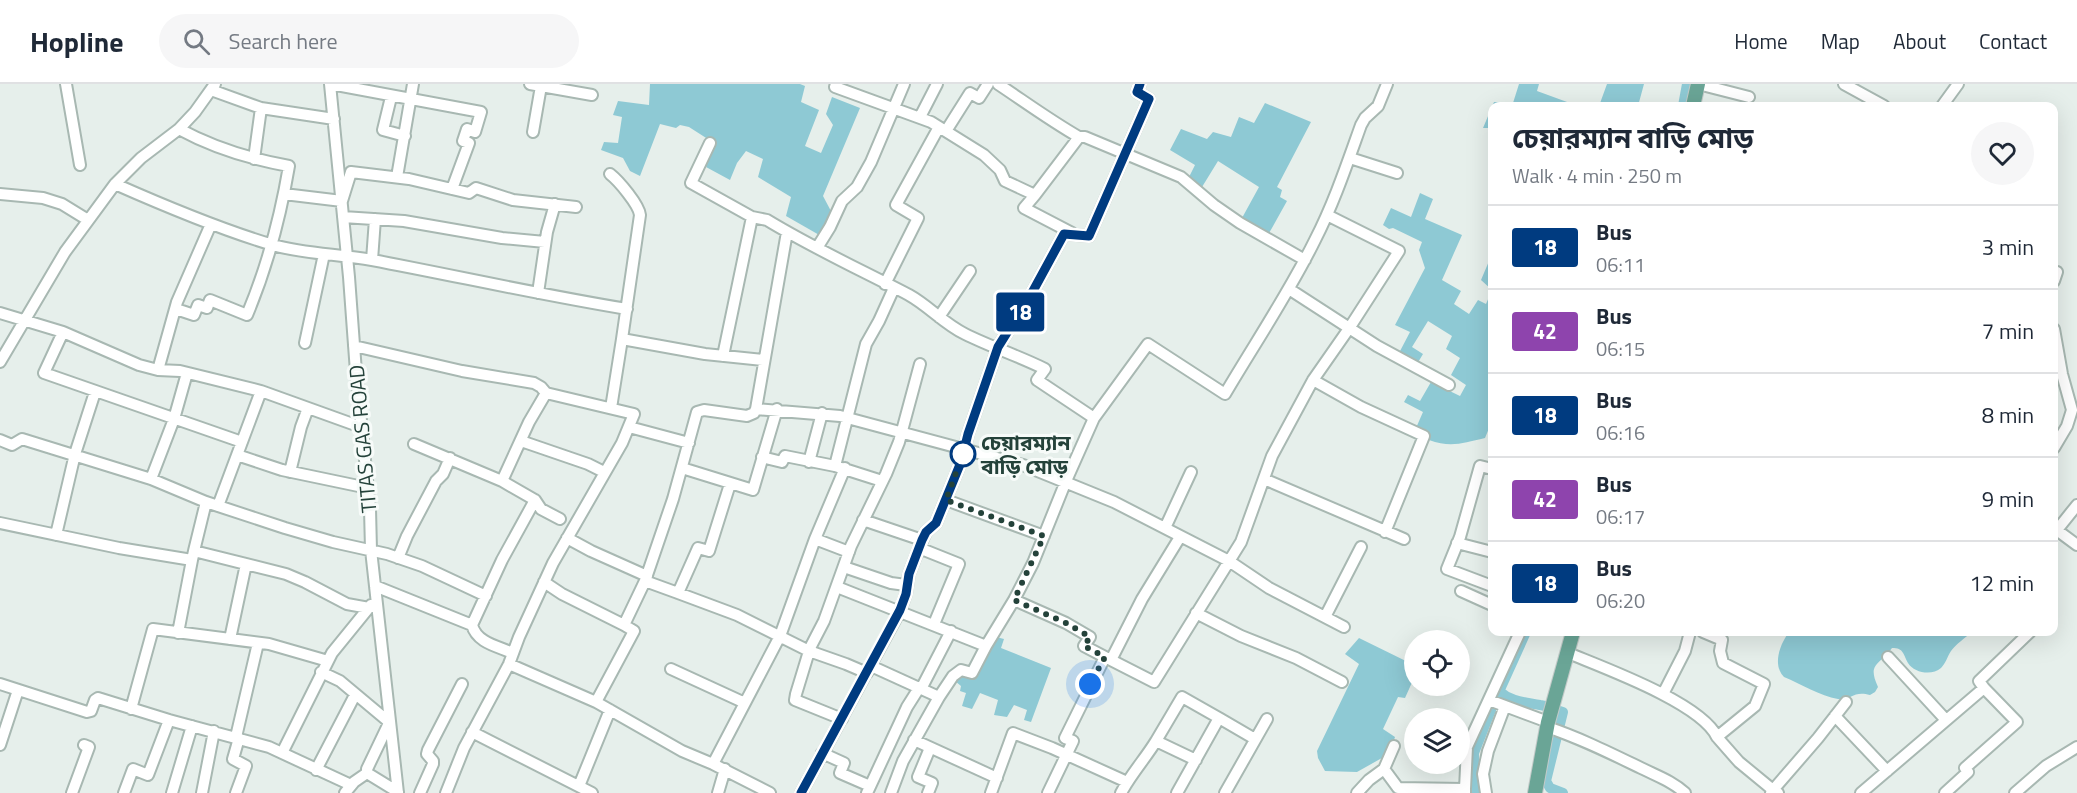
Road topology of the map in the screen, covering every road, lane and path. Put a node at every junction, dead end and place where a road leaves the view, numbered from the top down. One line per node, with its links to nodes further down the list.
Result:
1 (66, 84): 36 (street)
2 (331, 84): 17 (street); 26 (street, TITAS GAS ROAD)
3 (413, 84): 19 (street)
4 (836, 84): 24 (street)
5 (904, 84): 24 (street)
6 (937, 84): 25 (street)
7 (988, 84): 28 (street)
8 (998, 84): 31 (street)
9 (1387, 84): 34 (street)
10 (1698, 84): 18 (street); 20 (main road)
11 (1844, 84): 21 (street)
12 (1958, 84): 22 (street)
13 (536, 85): 16 (street); 29 (street)
14 (1138, 85): 33 (street)
15 (213, 87): 23 (street); 27 (street)
16 (592, 95)
17 (391, 97): 19 (street); 30 (street)
18 (1749, 97)
19 (410, 98): 30 (street); 41 (street)
20 (1694, 102)
21 (1877, 102)
22 (1945, 102)
23 (261, 108): 26 (street); 35 (street)
24 (894, 108): 25 (street); 58 (street)
25 (920, 117): 28 (street)
26 (334, 119): 45 (street, TITAS GAS ROAD)
27 (179, 129): 35 (street); 40 (street)
28 (942, 129): 44 (street); 64 (street)
29 (533, 132)
30 (405, 136): 39 (street)
31 (1079, 137): 33 (street); 44 (street)
32 (710, 143): 50 (street)
33 (1125, 155): 55 (street); 62 (street)
34 (1350, 158): 37 (street); 48 (street)
35 (254, 159): 43 (street)
36 (80, 165)
37 (1397, 173)
38 (610, 174): 68 (street)
39 (397, 177): 41 (street); 45 (street)
40 (116, 184): 52 (street); 53 (street)
41 (452, 189): 46 (street)
42 (0, 194): 52 (street)
43 (284, 194): 45 (street); 57 (street)
44 (1035, 195): 55 (street)
45 (342, 201): 49 (street, TITAS GAS ROAD)
46 (555, 204): 47 (street); 56 (street)
47 (576, 207)
48 (1327, 215): 62 (street); 72 (street)
49 (343, 217): 51 (street); 60 (street, TITAS GAS ROAD)
50 (752, 217): 54 (street); 79 (street)
51 (375, 219): 56 (street); 61 (street)
52 (88, 220): 71 (street)
53 (211, 224): 57 (street); 67 (street)
54 (787, 232): 58 (street); 80 (street)
55 (1076, 235): 77 (street)
56 (545, 242): 66 (street)
57 (273, 245): 59 (street); 67 (street)
58 (817, 248): 64 (street)
59 (324, 254): 60 (street); 75 (street)
60 (347, 256): 61 (street); 76 (street, TITAS GAS ROAD)
61 (372, 260): 66 (street)
62 (1305, 260): 65 (street)
63 (970, 271): 70 (street)
64 (889, 286): 70 (street); 95 (street)
65 (1289, 288): 72 (street); 96 (street)
66 (538, 293): 68 (street)
67 (176, 309): 83 (street)
68 (627, 309): 74 (street)
69 (0, 313): 71 (street)
70 (939, 317): 77 (street)
71 (24, 319): 73 (street); 81 (street)
72 (1350, 327): 85 (street); 86 (street)
73 (63, 332): 83 (street); 88 (street)
74 (622, 339): 79 (street); 91 (street)
75 (305, 343)
76 (354, 346): 89 (street); 98 (street, TITAS GAS ROAD)
77 (998, 347): 96 (street); 107 (street)
78 (2058, 352): 103 (street)
79 (723, 356): 80 (street)
80 (763, 360): 92 (street)
81 (0, 362)
82 (920, 364): 100 (street)
83 (158, 370): 84 (street)
84 (187, 373): 87 (street); 97 (street)
85 (1313, 380): 120 (street); 137 (street)
86 (1449, 385)
87 (261, 391): 90 (street); 104 (street)
88 (95, 392): 97 (street); 108 (street)
89 (546, 393): 91 (street); 102 (street)
90 (308, 408): 98 (street); 116 (street)
91 (611, 408): 99 (street)
92 (756, 409): 93 (street); 105 (street)
93 (777, 409): 94 (street); 111 (street)
94 (822, 413): 95 (street); 112 (street)
95 (847, 417): 100 (street); 113 (street)
96 (1094, 418): 123 (street)
97 (174, 419): 104 (street); 119 (street)
98 (361, 427): 125 (street, TITAS GAS ROAD)
99 (629, 428): 105 (street); 117 (street)
100 (902, 432): 107 (street); 122 (street)
101 (0, 440): 108 (street)
102 (521, 441): 117 (street); 121 (street)
103 (2058, 441)
104 (242, 442): 109 (street)
105 (689, 443): 114 (street)
106 (414, 444): 110 (street)
107 (964, 449): 123 (street); 127 (street)
108 (75, 454): 119 (street); 138 (street)
109 (237, 455): 116 (street); 130 (street)
110 (450, 458): 121 (street); 152 (street)
111 (762, 458): 112 (street); 124 (street)
112 (809, 462): 113 (street)
113 (840, 467): 122 (street); 143 (street)
114 (682, 468): 124 (street); 156 (street)
115 (1488, 468): 144 (street)
116 (290, 472): 125 (street)
117 (604, 472): 141 (street)
118 (1191, 472): 135 (street)
119 (151, 479): 128 (street)
120 (1264, 479): 137 (street); 153 (street)
121 (501, 481): 126 (street)
122 (882, 481): 132 (street)
123 (1066, 481): 135 (street); 139 (street)
124 (730, 484): 163 (street)
125 (368, 488): 148 (street, TITAS GAS ROAD)
126 (535, 500): 131 (street); 164 (street)
127 (946, 500): 139 (street); 145 (street)
128 (206, 502): 130 (street); 151 (street)
129 (2077, 505): 134 (street)
130 (218, 506): 148 (street)
131 (560, 519)
132 (863, 520): 145 (street); 150 (street)
133 (0, 524): 138 (street)
134 (2058, 526)
135 (1165, 528): 140 (street)
136 (2058, 531): 146 (street)
137 (1385, 532): 142 (street)
138 (56, 535): 151 (street)
139 (1044, 536): 166 (street)
140 (1180, 537): 153 (street); 191 (street)
141 (567, 538): 156 (street); 157 (street)
142 (1404, 538)
143 (814, 539): 150 (street); 178 (street)
144 (1457, 543): 149 (street); 158 (street)
145 (921, 544): 159 (street); 172 (street)
146 (2077, 544)
147 (1361, 548): 171 (street)
148 (371, 550): 152 (street); 160 (street, TITAS GAS ROAD)
149 (1488, 551)
150 (849, 552): 155 (street)
151 (193, 556): 154 (street); 177 (street)
152 (398, 558): 164 (street)
153 (1229, 561): 170 (street); 171 (street)
154 (246, 564): 168 (street); 184 (street)
155 (844, 567): 159 (street); 161 (street)
156 (646, 578): 163 (street); 174 (street)
157 (544, 582): 174 (street); 190 (street)
158 (1488, 584)
159 (906, 585): 169 (street)
160 (375, 586): 165 (street, TITAS GAS ROAD); 173 (street)
161 (837, 586): 169 (street); 187 (street)
162 (1461, 591): 167 (street)
163 (678, 593): 178 (street)
164 (486, 596): 173 (street)
165 (376, 598): 168 (street); 217 (street, TITAS GAS ROAD)
166 (1014, 600): 186 (street); 191 (street)
167 (1488, 603)
168 (369, 608): 192 (street)
169 (900, 610): 172 (street); 194 (street)
170 (1196, 613): 191 (street); 196 (street)
171 (1325, 617): 175 (street)
172 (934, 624): 176 (street)
173 (472, 625): 190 (street)
174 (624, 626): 206 (street)
175 (1344, 627)
176 (951, 631): 186 (street); 199 (street)
177 (178, 633): 184 (street); 210 (street)
178 (780, 636): 187 (street); 208 (street)
179 (1518, 636): 205 (street)
180 (1572, 636): 188 (main road)
181 (1689, 636): 202 (street)
182 (1725, 636): 223 (street)
183 (2026, 636): 200 (street)
184 (230, 639): 185 (street)
185 (258, 643): 192 (street); 224 (street)
186 (986, 646): 204 (street)
187 (809, 651): 194 (street); 215 (street)
188 (1568, 652): 202 (street); 219 (main road)
189 (1888, 657): 218 (street)
190 (511, 659): 206 (street); 222 (street)
191 (1108, 659): 235 (street)
192 (328, 661): 195 (street)
193 (671, 669): 208 (street)
194 (869, 670): 199 (street); 215 (street)
195 (321, 672): 203 (street); 233 (street)
196 (1342, 682)
197 (0, 684): 201 (street)
198 (462, 684): 256 (street)
199 (920, 688): 204 (street); 246 (street)
200 (1984, 688): 218 (street); 273 (street)
201 (18, 690): 210 (street); 228 (street)
202 (1663, 694): 223 (street)
203 (355, 695): 217 (street); 239 (street)
204 (939, 697): 225 (street)
205 (1489, 700): 209 (street); 249 (street)
206 (596, 702): 211 (street)
207 (1846, 702): 212 (street)
208 (745, 703): 237 (street)
209 (1505, 706): 219 (street); 269 (street)
210 (131, 709): 216 (street)
211 (610, 710): 237 (street); 244 (street)
212 (1835, 716): 241 (street); 250 (street)
213 (1219, 718): 226 (street); 227 (street); 236 (street)
214 (1267, 718): 226 (street)
215 (842, 719): 234 (street)
216 (169, 720): 220 (street); 252 (street)
217 (390, 720): 242 (street); 248 (street, TITAS GAS ROAD)
218 (1946, 720): 241 (street)
219 (1553, 725): 270 (main road); 271 (street)
220 (192, 726): 221 (street); 253 (street)
221 (214, 731): 224 (street); 254 (street)
222 (472, 732): 244 (street); 257 (street)
223 (1718, 737): 250 (street)
224 (238, 738): 233 (street); 255 (street)
225 (914, 740): 232 (street); 262 (street)
226 (1255, 740): 267 (street)
227 (1156, 741): 236 (street); 247 (street)
228 (0, 745)
229 (84, 745): 251 (street)
230 (1394, 746): 238 (street)
231 (2077, 747): 274 (street)
232 (930, 748): 243 (street); 263 (street)
233 (282, 753): 239 (street)
234 (822, 753): 246 (street); 261 (street)
235 (1066, 754): 243 (street); 247 (street); 265 (street)
236 (1196, 760): 266 (street)
237 (713, 764): 240 (street)
238 (1384, 769): 249 (street); 268 (street)
239 (316, 770): 245 (street)
240 (725, 770): 259 (street); 260 (street)
241 (1887, 771): 272 (street)
242 (367, 773): 245 (street); 248 (street)
243 (997, 778): 264 (street)
244 (579, 786): 258 (street)
245 (348, 789)
246 (869, 789)
247 (1125, 789)
248 (394, 791)
249 (1465, 791)
250 (1774, 792)
251 (72, 793)
252 (124, 793)
253 (172, 793)
254 (202, 793)
255 (236, 793)
256 (420, 793)
257 (446, 793)
258 (592, 793)
259 (718, 793)
260 (770, 793)
261 (801, 793)
262 (891, 793)
263 (928, 793)
264 (991, 793)
265 (1048, 793)
266 (1177, 793)
267 (1225, 793)
268 (1357, 793)
269 (1486, 793)
270 (1535, 793)
271 (1685, 793)
272 (1861, 793)
273 (1945, 793)
274 (2014, 793)

